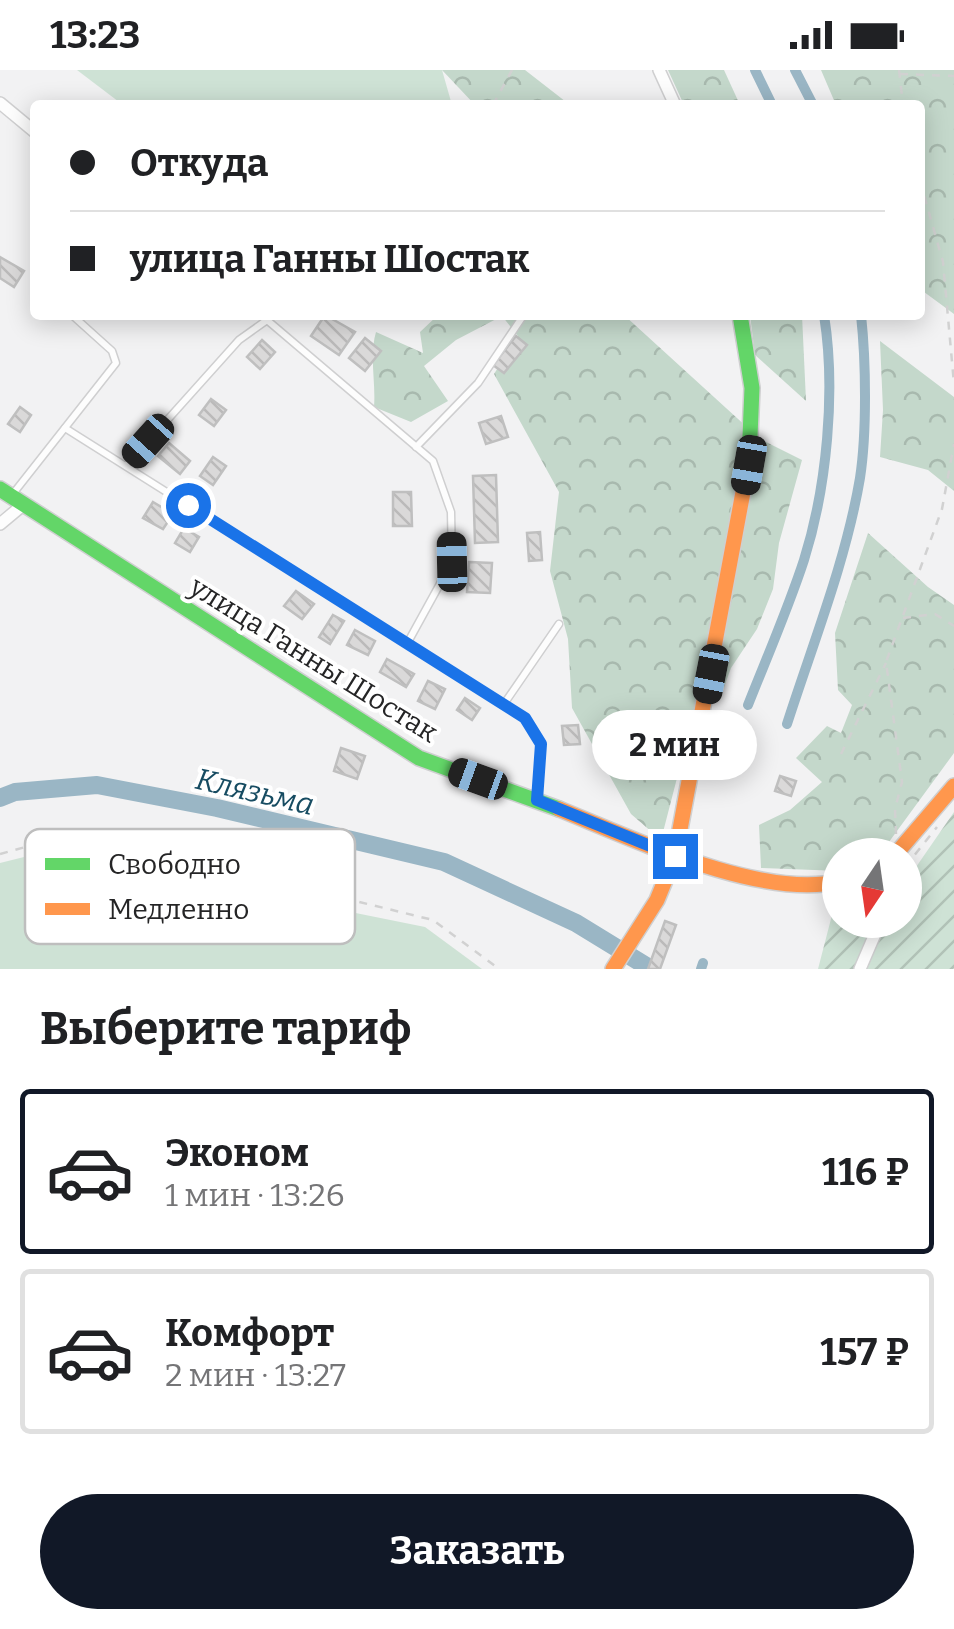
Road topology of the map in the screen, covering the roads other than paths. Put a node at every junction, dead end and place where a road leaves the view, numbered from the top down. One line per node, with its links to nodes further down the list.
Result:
1 (660, 70): 2 (street)
2 (672, 100)
3 (0, 102): 4 (street)
4 (30, 128)
5 (78, 320): 8 (lane)
6 (521, 320): 9 (lane)
7 (741, 320): 19 (main road)
8 (64, 428): 10 (lane); 11 (lane)
9 (416, 447): 10 (lane); 14 (lane)
10 (126, 466): 14 (lane)
11 (12, 496): 12 (street); 17 (main road, улица Ганны Шостак)
12 (0, 524)
13 (558, 624): 15 (lane)
14 (408, 642): 15 (lane)
15 (504, 704): 17 (lane)
16 (954, 786): 18 (main road)
17 (537, 800): 19 (main road, улица Ганны Шостак)
18 (910, 838)
19 (675, 856): 20 (main road, улица Ганны Шостак); 22 (main road)
20 (822, 886)
21 (873, 938): 23 (street)
22 (612, 969)
23 (860, 969)

